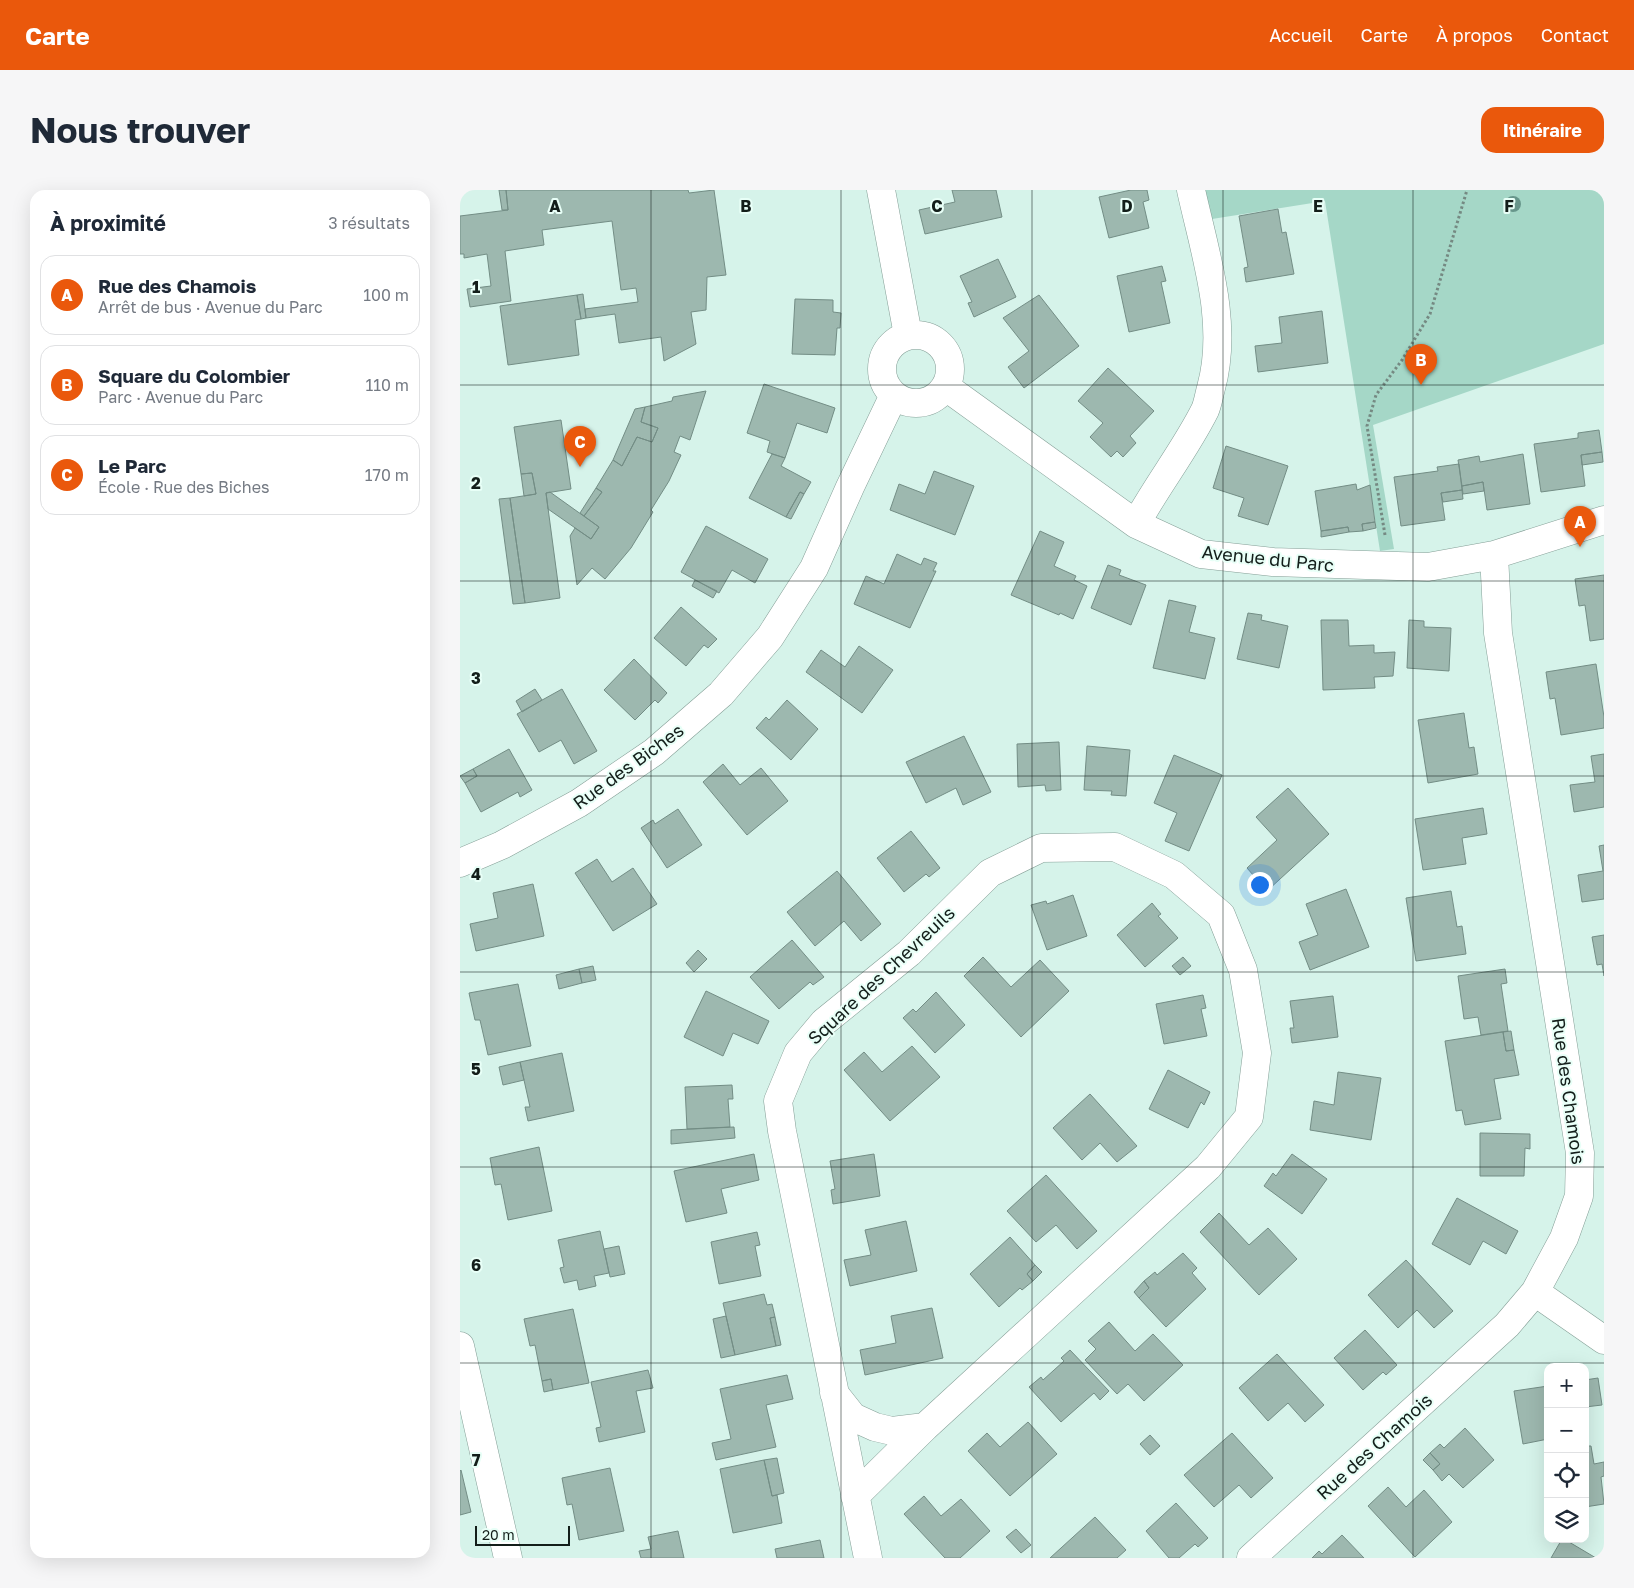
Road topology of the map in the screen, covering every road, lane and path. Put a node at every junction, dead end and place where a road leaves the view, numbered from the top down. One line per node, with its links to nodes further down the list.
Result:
1 (881, 190): 4 (street)
2 (1191, 190): 8 (street)
3 (1467, 190): 10 (path)
4 (908, 335): 5 (street); 6 (street)
5 (946, 387): 6 (street); 8 (street, Avenue du Parc)
6 (894, 395): 11 (street, Rue des Biches)
7 (1604, 520): 9 (street, Avenue du Parc)
8 (1136, 524): 10 (street, Avenue du Parc)
9 (1494, 555): 10 (street, Avenue du Parc); 12 (street, Rue des Chamois)
10 (1390, 566)
11 (461, 860)
12 (1535, 1292): 13 (street); 20 (street, Rue des Chamois)
13 (1604, 1340)
14 (460, 1346): 18 (street)
15 (834, 1393): 16 (street, Square des Chevreuils); 16 (street, Square des Chevreuils); 17 (street, Square des Chevreuils)
16 (925, 1427): 17 (street, Square des Chevreuils)
17 (855, 1496): 19 (street, Square des Chevreuils)
18 (508, 1558)
19 (868, 1558)
20 (1251, 1558)

